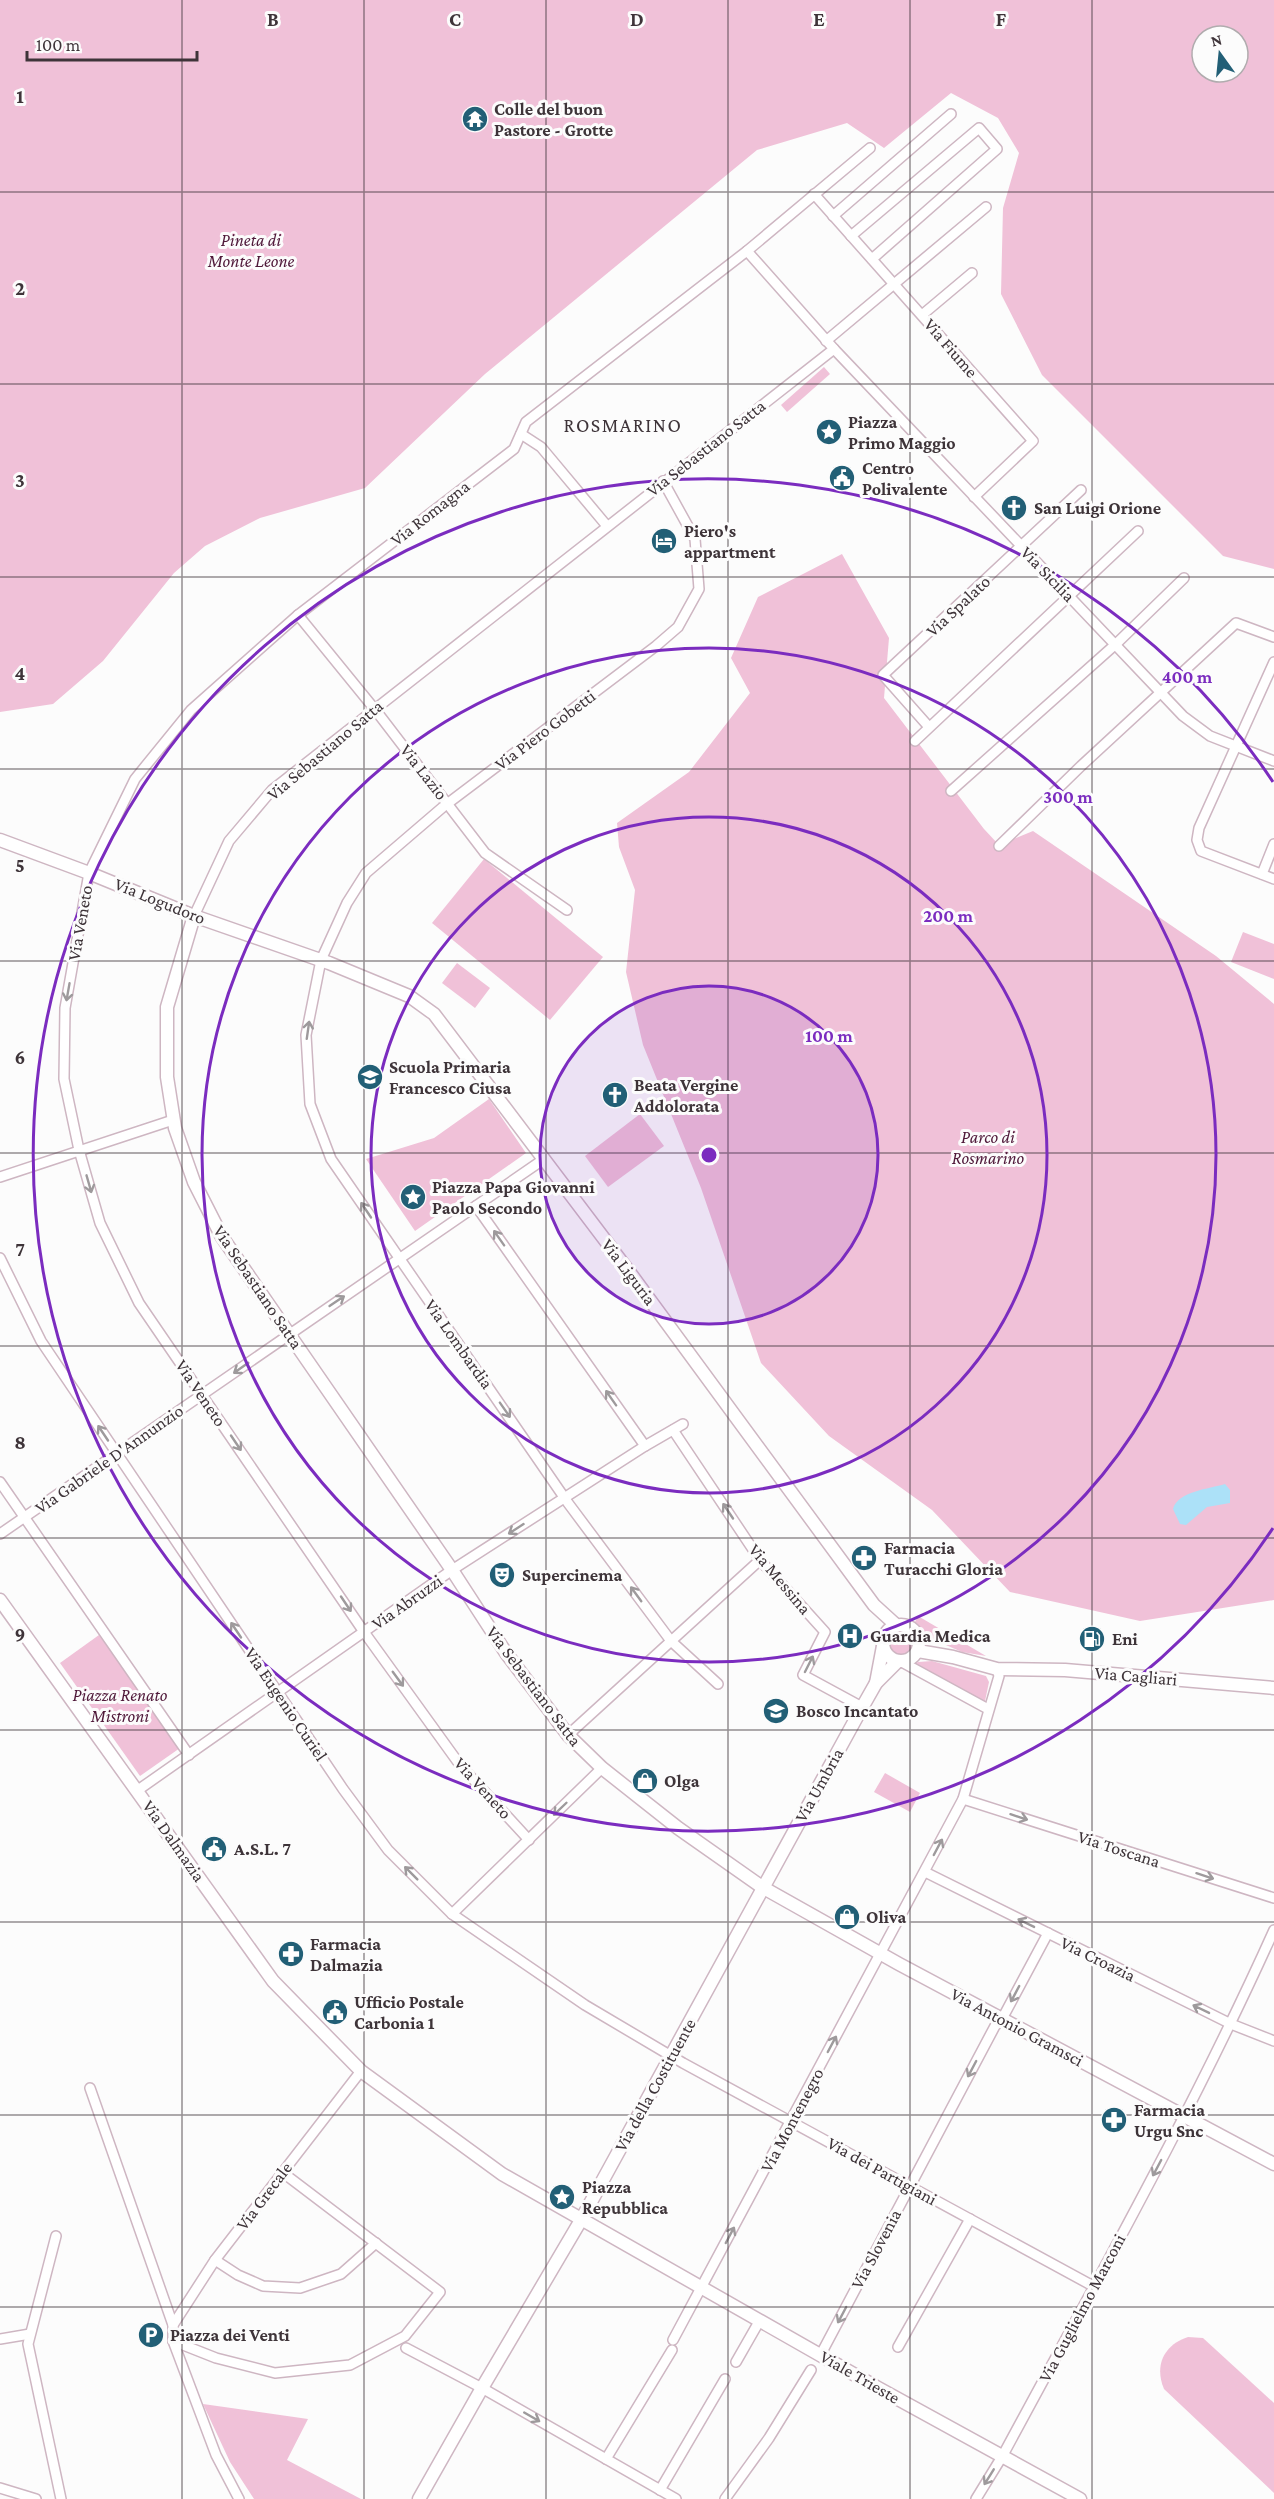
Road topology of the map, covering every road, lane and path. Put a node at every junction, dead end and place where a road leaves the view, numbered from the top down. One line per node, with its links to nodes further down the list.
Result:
1 (951, 114): 5 (street)
2 (870, 148): 3 (street, Via Romagna)
3 (814, 194): 5 (street, Via Fiume); 7 (street, Via Romagna)
4 (986, 207): 10 (street)
5 (833, 216): 6 (street, Via Fiume)
6 (851, 236): 8 (street, Via Fiume); 8 (street)
7 (747, 251): 12 (street, Via Sicilia); 14 (street, Via Romagna)
8 (872, 259): 10 (street, Via Fiume)
9 (972, 273): 11 (street)
10 (894, 284): 11 (street, Via Fiume); 12 (street)
11 (922, 315): 17 (street, Via Fiume)
12 (826, 341): 13 (street, Via Sicilia)
13 (834, 349): 15 (street, Via Sebastiano Satta); 17 (street, Via Sicilia)
14 (521, 434): 18 (street); 23 (street, Via Romagna)
15 (663, 481): 18 (street, Via Sebastiano Satta); 34 (street, Via Piero Gobetti)
16 (1081, 489): 20 (street, Via Spalato)
17 (974, 497): 20 (street, Via Sicilia)
18 (607, 526): 28 (street, Via Sebastiano Satta)
19 (1138, 531): 22 (street)
20 (1022, 546): 22 (street, Via Sicilia); 29 (street, Via Spalato)
21 (1184, 578): 25 (street)
22 (1070, 597): 25 (street, Via Sicilia); 29 (street)
23 (298, 615): 28 (street, Via Lazio); 38 (street, Via Romagna)
24 (1274, 637): 27 (street)
25 (1115, 645): 27 (street, Via Sicilia); 33 (street)
26 (1274, 662): 31 (street)
27 (1161, 693): 31 (street, Via Sicilia); 37 (street)
28 (374, 708): 34 (street, Via Lazio); 42 (street, Via Sebastiano Satta)
29 (929, 727): 30 (street)
30 (915, 741)
31 (1235, 747): 32 (street, Via Sicilia); 39 (street)
32 (1274, 761)
33 (951, 791)
34 (448, 803): 41 (street, Via Lazio); 43 (street, Via Piero Gobetti)
35 (0, 840): 38 (street, Via Logudoro)
36 (1274, 844): 39 (street)
37 (999, 846)
38 (89, 873): 42 (street, Via Logudoro); 45 (street, Via Veneto, one-way to 45)
39 (1262, 874): 40 (street)
40 (1274, 879)
41 (567, 910)
42 (194, 916): 43 (street, Via Logudoro); 44 (street, Via Sebastiano Satta)
43 (321, 960): 46 (street, Via Liguria); 50 (street, Via Lombardia, one-way to 43)
44 (173, 1120): 45 (street); 51 (street, Via Sebastiano Satta)
45 (79, 1150): 47 (street); 52 (street, Via Veneto, one-way to 52)
46 (544, 1159): 48 (street, Via Gabriele D'Annunzio); 64 (street, Via Liguria)
47 (0, 1177)
48 (476, 1206): 50 (street, Via Gabriele D'Annunzio); 55 (street, one-way to 48)
49 (0, 1258): 56 (street, Via Eugenio Curiel, one-way to 49)
50 (399, 1258): 51 (street, Via Gabriele D'Annunzio, one-way to 50); 58 (street, Via Lombardia, one-way to 58)
51 (289, 1335): 52 (street, Via Gabriele D'Annunzio, one-way to 52); 62 (street, Via Sebastiano Satta)
52 (202, 1394): 56 (street, Via Gabriele D'Annunzio); 65 (street, Via Veneto, one-way to 65)
53 (683, 1424): 54 (street, Via Abruzzi)
54 (673, 1430): 55 (street, Via Abruzzi); 61 (street, Via Messina, one-way to 54)
55 (645, 1446): 58 (street, Via Abruzzi)
56 (117, 1453): 59 (street, Via Gabriele D'Annunzio); 76 (street, Via Eugenio Curiel, one-way to 56)
57 (0, 1482): 59 (street)
58 (565, 1497): 62 (street, Via Abruzzi, one-way to 62); 67 (street, Via Lombardia, one-way to 58)
59 (24, 1517): 60 (street, Via Gabriele D'Annunzio); 80 (street)
60 (0, 1534)
61 (760, 1560): 67 (street); 77 (street, Via Messina, one-way to 61)
62 (452, 1570): 65 (street, Via Abruzzi); 79 (street, Via Sebastiano Satta)
63 (0, 1600): 82 (street, Via Dalmazia)
64 (891, 1629): 66 (street); 68 (street)
65 (364, 1632): 76 (street, Via Abruzzi); 84 (street, Via Veneto, one-way to 84)
66 (918, 1636): 69 (street); 70 (street)
67 (671, 1641): 74 (street, Via Lombardia); 79 (street)
68 (883, 1646): 71 (street); 73 (street, Via Umbria)
69 (918, 1651): 70 (street); 71 (street)
70 (953, 1657): 72 (street, Via Cagliari)
71 (899, 1661): 73 (street, Via Umbria); 78 (street)
72 (997, 1669): 75 (street, Via Cagliari); 78 (street, Via Montenegro)
73 (876, 1683): 77 (street, Via Umbria)
74 (718, 1684)
75 (1274, 1688)
76 (278, 1692): 80 (street, Via Abruzzi); 88 (street, Via Eugenio Curiel, one-way to 76)
77 (862, 1707): 86 (street, Via Umbria)
78 (988, 1709): 83 (street, Via Montenegro)
79 (568, 1735): 81 (street, Via Sebastiano Satta)
80 (189, 1755): 82 (street, Via Abruzzi)
81 (602, 1768): 84 (street, one-way to 84); 86 (street, Via Sebastiano Satta)
82 (138, 1790): 96 (street, Via Dalmazia)
83 (963, 1799): 85 (street, Via Montenegro, one-way to 83); 87 (street, Via Toscana, one-way to 87)
84 (529, 1840): 88 (street)
85 (925, 1872): 90 (street, Via Croazia, one-way to 85); 91 (street, Via Montenegro)
86 (762, 1887): 91 (street, Via Antonio Gramsci); 95 (street, Via della Costituente)
87 (1274, 1898)
88 (452, 1914): 95 (street, Via Eugenio Curiel)
89 (1274, 1930): 93 (street, Via Guglielmo Marconi)
90 (1048, 1933): 92 (street, Via Slovenia, one-way to 92); 93 (street, Via Croazia, one-way to 90)
91 (880, 1954): 92 (street, Via Antonio Gramsci); 99 (street, Via Montenegro, one-way to 91)
92 (1002, 2019): 98 (street, Via Antonio Gramsci); 102 (street, Via Slovenia, one-way to 102)
93 (1231, 2025): 94 (street, Via Croazia); 98 (street, Via Guglielmo Marconi)
94 (1274, 2041)
95 (671, 2055): 99 (street, Via dei Partigiani); 104 (street, Via della Costituente)
96 (361, 2071): 101 (street, Via Grecale); 104 (street)
97 (90, 2088): 111 (street)
98 (1185, 2116): 100 (street, Via Antonio Gramsci); 108 (street, Via Guglielmo Marconi, one-way to 108)
99 (792, 2121): 102 (street, Via dei Partigiani); 109 (street, Via Montenegro, one-way to 99)
100 (1274, 2164)
101 (282, 2172): 106 (street); 107 (street, Via Grecale)
102 (909, 2186): 103 (street, Via dei Partigiani); 119 (street, Via Slovenia, one-way to 119)
103 (970, 2219): 108 (street, Via dei Partigiani); 116 (street)
104 (581, 2220): 109 (street, Viale Trieste); 123 (street, Via della Costituente)
105 (56, 2236): 112 (street)
106 (376, 2243): 107 (street); 115 (street)
107 (215, 2260): 111 (street, Via Grecale)
108 (1094, 2286): 124 (street, Via Guglielmo Marconi)
109 (703, 2287): 110 (street, Viale Trieste); 114 (street, Via Montenegro)
110 (760, 2320): 119 (street, Viale Trieste); 120 (street)
111 (173, 2325): 115 (street)
112 (30, 2334): 113 (street); 129 (street)
113 (0, 2339)
114 (673, 2340)
115 (173, 2341): 130 (street)
116 (898, 2347)
117 (406, 2348): 123 (street)
118 (672, 2350): 125 (street)
119 (821, 2354): 124 (street, Viale Trieste)
120 (736, 2362)
121 (811, 2370): 133 (street)
122 (725, 2379): 127 (street)
123 (482, 2388): 125 (street, one-way to 125); 131 (street, Via della Costituente)
124 (1003, 2455): 134 (street, Via Guglielmo Marconi, one-way to 134); 135 (street, Viale Trieste)
125 (606, 2459): 127 (street)
126 (0, 2488): 128 (street)
127 (660, 2490): 132 (street)
128 (36, 2499)
129 (61, 2499)
130 (240, 2499)
131 (419, 2499)
132 (676, 2499)
133 (725, 2499)
134 (976, 2499)
135 (1080, 2499)

